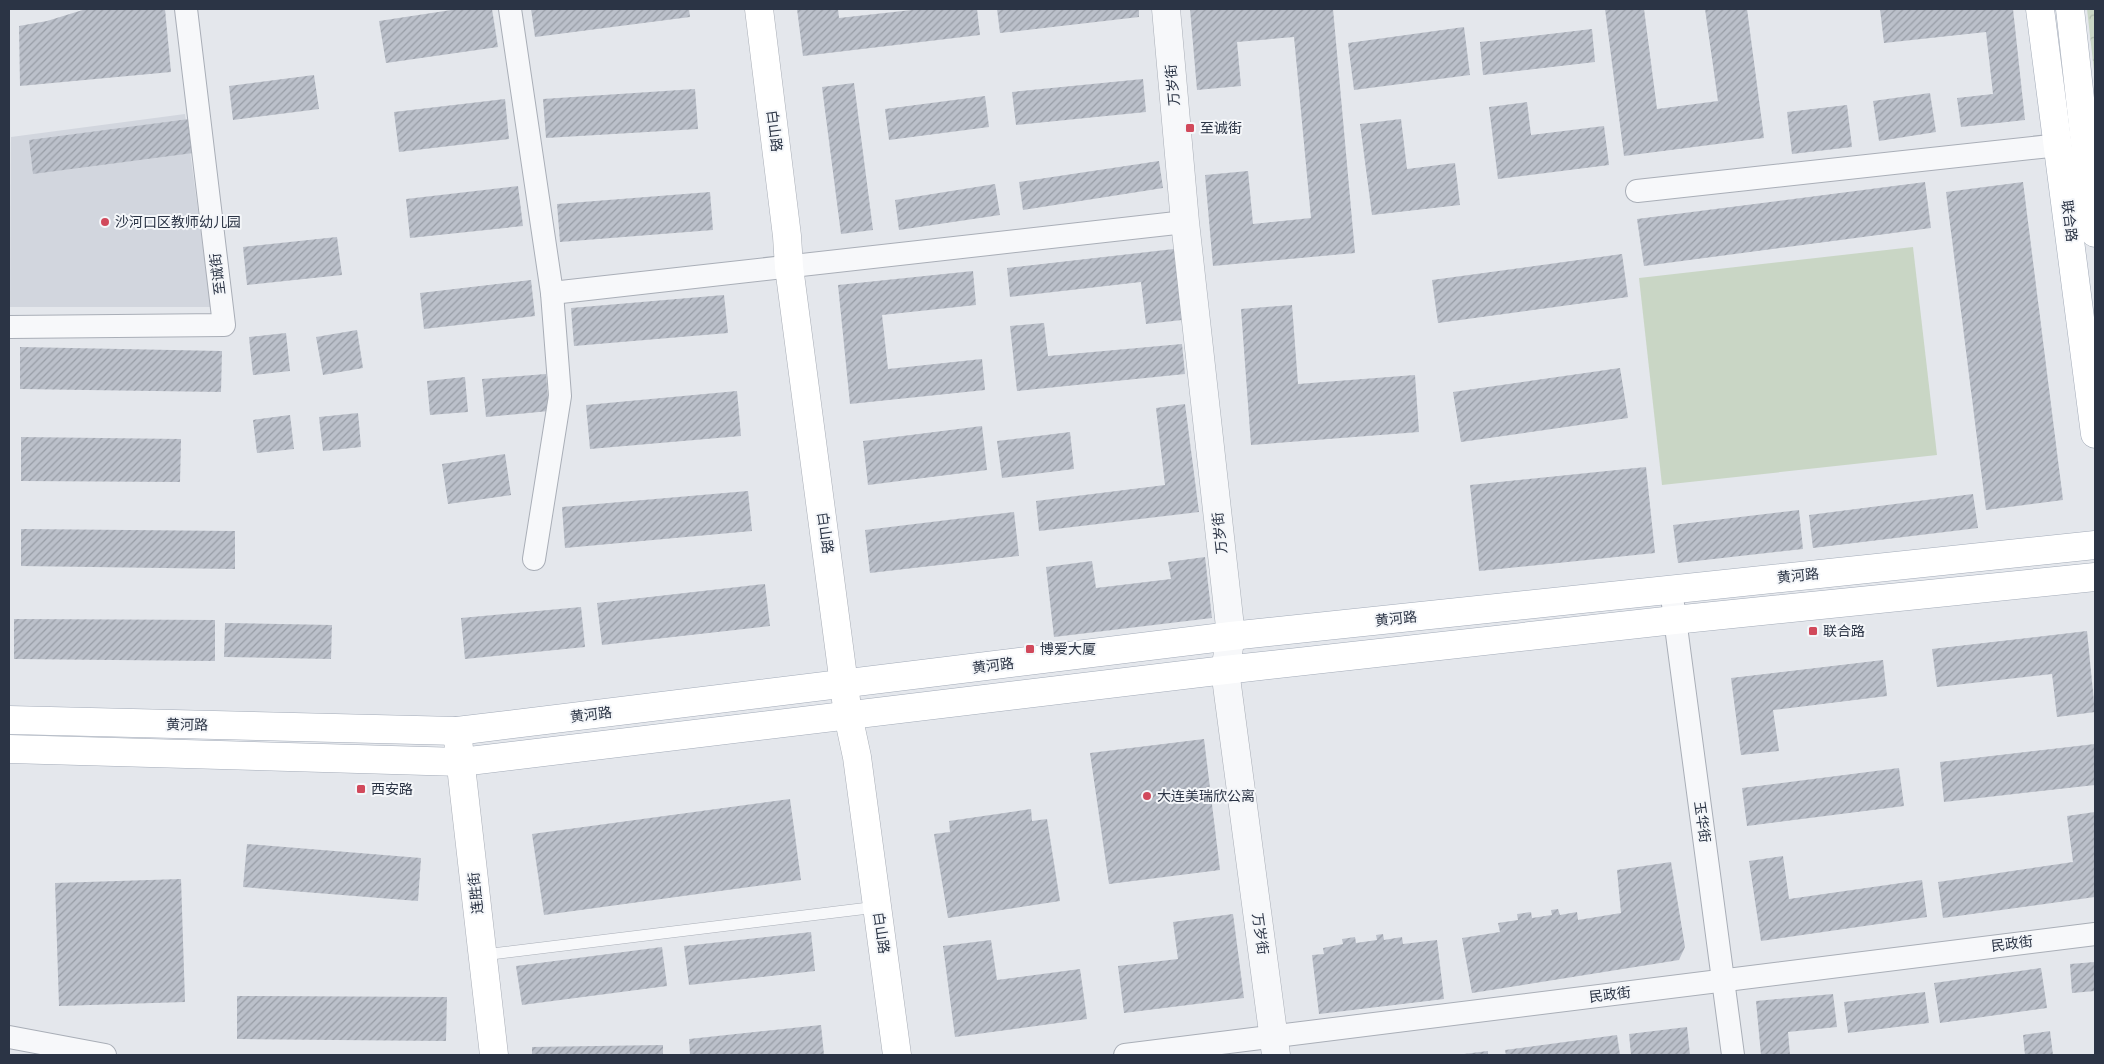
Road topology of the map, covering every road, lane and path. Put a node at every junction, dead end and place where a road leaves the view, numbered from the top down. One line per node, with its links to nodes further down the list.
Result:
1 (186, 9): 14 (street, 至诚街)
2 (510, 9): 13 (street)
3 (759, 9): 12 (main road, 白山路)
4 (1166, 9): 10 (street, 万岁街)
5 (2040, 9): 8 (main road, 联合路)
6 (2070, 9): 7 (main road, 联合路)
7 (2089, 122): 11 (main road, 联合路)
8 (2059, 145): 9 (street); 15 (main road, 联合路)
9 (1637, 191)
10 (1185, 222): 12 (street); 21 (street, 万岁街)
11 (2095, 233)
12 (789, 267): 13 (street); 23 (main road, 白山路)
13 (552, 293): 17 (street)
14 (9, 327)
15 (2095, 434)
16 (2095, 545): 19 (main road, 黄河路)
17 (534, 559)
18 (2095, 577): 20 (main road)
19 (1671, 590): 20 (street, 玉华街); 21 (main road, 黄河路)
20 (1674, 620): 22 (main road); 32 (street, 玉华街)
21 (1231, 636): 22 (street, 万岁街); 23 (main road, 黄河路)
22 (1225, 670): 24 (main road); 34 (street, 万岁街)
23 (844, 685): 24 (main road, 白山路); 26 (main road, 黄河路)
24 (848, 715): 28 (main road); 29 (main road, 白山路)
25 (9, 720): 26 (main road, 黄河路)
26 (457, 731): 28 (main road, 连胜街)
27 (9, 749): 28 (main road)
28 (461, 762): 31 (main road, 连胜街)
29 (877, 907): 31 (lane); 37 (main road, 白山路)
30 (2095, 934): 32 (street, 民政街)
31 (483, 955): 36 (main road, 连胜街)
32 (1724, 981): 34 (street, 民政街); 39 (street, 玉华街)
33 (9, 1037): 35 (street)
34 (1275, 1046): 38 (street, 民政街)
35 (105, 1055)
36 (494, 1055)
37 (898, 1055)
38 (1125, 1055)
39 (1733, 1055)

